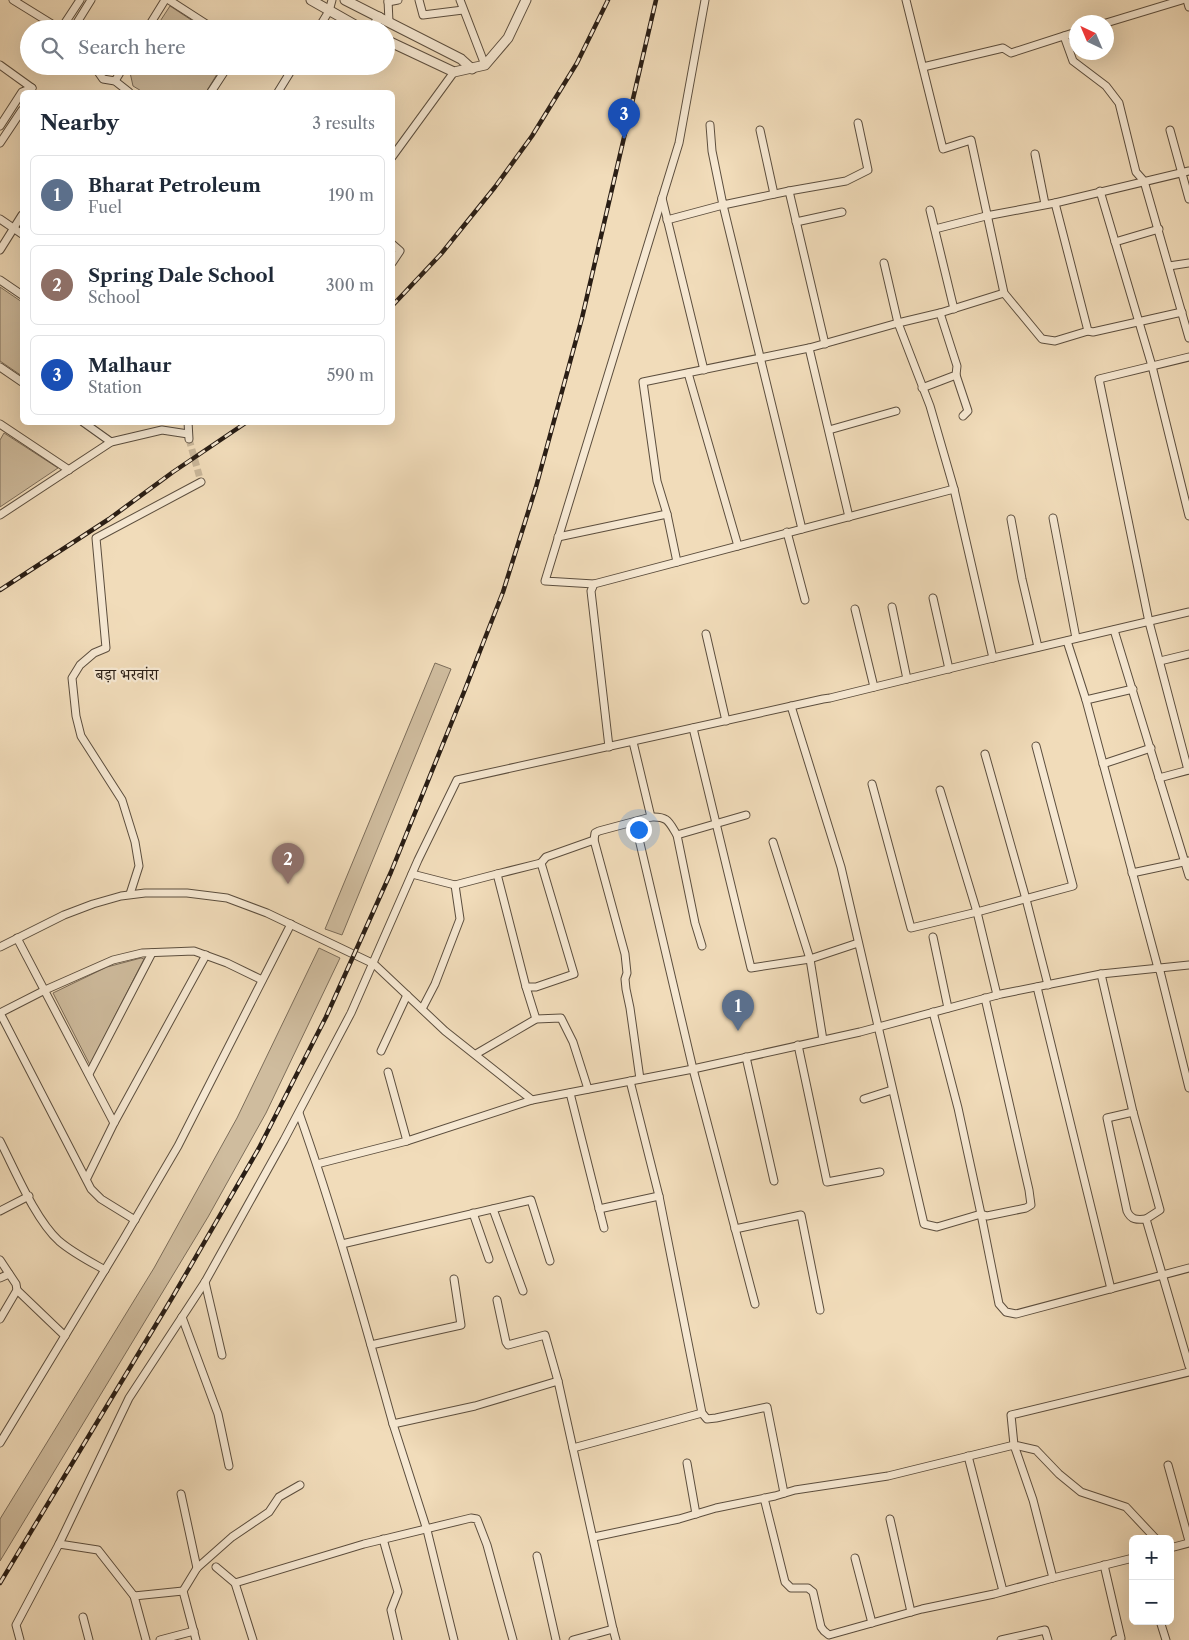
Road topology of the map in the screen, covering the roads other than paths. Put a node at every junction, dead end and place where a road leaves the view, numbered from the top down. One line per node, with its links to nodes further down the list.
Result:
1 (13, 0): 21 (street)
2 (80, 0): 22 (street)
3 (91, 0): 23 (street)
4 (167, 0): 24 (street); 25 (street)
5 (310, 0): 19 (street)
6 (332, 0): 19 (street)
7 (345, 0): 20 (street)
8 (398, 0): 16 (street)
9 (419, 0): 18 (street)
10 (460, 0): 18 (street)
11 (526, 0): 38 (street)
12 (705, 0): 66 (street)
13 (906, 0): 39 (street)
14 (1182, 0): 31 (street)
15 (1187, 0): 17 (street)
16 (388, 1): 30 (street)
17 (1189, 7)
18 (463, 10): 38 (street)
19 (329, 11): 26 (street); 27 (street)
20 (379, 17): 28 (street); 29 (street)
21 (46, 20)
22 (67, 20)
23 (79, 20)
24 (153, 20)
25 (199, 20)
26 (324, 20)
27 (346, 20)
28 (378, 20)
29 (385, 20)
30 (389, 20)
31 (1114, 21)
32 (395, 25): 36 (street)
33 (1069, 34): 34 (street)
34 (1064, 36): 39 (street); 62 (street)
35 (395, 44): 41 (street)
36 (461, 59): 40 (street); 41 (street)
37 (0, 65): 47 (street)
38 (485, 65): 40 (street)
39 (923, 67): 73 (street)
40 (472, 69): 41 (street)
41 (454, 72): 59 (street)
42 (100, 75): 46 (street)
43 (119, 75): 46 (street)
44 (222, 75): 49 (street)
45 (288, 75): 50 (street)
46 (115, 81): 48 (street)
47 (32, 90)
48 (126, 90)
49 (212, 90)
50 (279, 90)
51 (20, 95): 55 (street)
52 (20, 113): 58 (street)
53 (858, 123): 63 (street)
54 (710, 125): 70 (street)
55 (0, 126)
56 (760, 130): 65 (street)
57 (1170, 130): 61 (street)
58 (0, 143)
59 (395, 153)
60 (1034, 154): 69 (street)
61 (1186, 172): 62 (street); 67 (street)
62 (1144, 181): 64 (street); 80 (street)
63 (789, 191): 65 (street); 77 (street)
64 (1100, 191): 68 (street); 82 (street)
65 (774, 194): 70 (street)
66 (662, 198): 76 (street); 128 (street)
67 (1189, 199)
68 (1055, 202): 69 (street); 97 (street)
69 (1046, 204): 73 (street)
70 (723, 205): 76 (street); 102 (street)
71 (930, 210): 79 (street)
72 (842, 212): 77 (street)
73 (986, 216): 79 (street); 90 (street)
74 (20, 218): 78 (street)
75 (0, 219): 78 (street)
76 (668, 220): 105 (street)
77 (796, 222): 99 (street)
78 (14, 228): 81 (street); 84 (street)
79 (935, 228): 92 (street)
80 (1159, 229): 82 (street); 88 (street)
81 (20, 232)
82 (1115, 242): 95 (street)
83 (395, 247): 85 (street)
84 (0, 250)
85 (395, 258)
86 (884, 263): 96 (street)
87 (1189, 263): 88 (street)
88 (1169, 266): 94 (street)
89 (0, 280): 91 (street)
90 (1004, 293): 92 (street); 97 (street)
91 (20, 294)
92 (954, 309): 93 (street)
93 (940, 312): 96 (street); 107 (street)
94 (1182, 312): 95 (street); 98 (street)
95 (1138, 322): 97 (street); 103 (street)
96 (898, 323): 99 (street); 109 (street)
97 (1088, 331)
98 (1189, 338)
99 (825, 344): 100 (street)
100 (809, 348): 102 (street); 115 (street)
101 (1189, 357): 103 (street)
102 (760, 358): 105 (street); 126 (street)
103 (1152, 366): 122 (street); 137 (street)
104 (0, 367): 108 (street)
105 (704, 370): 106 (street)
106 (688, 373): 120 (street); 129 (street)
107 (956, 376): 109 (street); 111 (street)
108 (20, 381)
109 (922, 388): 119 (street)
110 (896, 411): 115 (street)
111 (963, 416)
112 (87, 425): 116 (street)
113 (188, 425): 116 (street)
114 (1, 428): 117 (street)
115 (829, 430): 123 (street)
116 (111, 442): 117 (street)
117 (69, 470): 121 (street)
118 (201, 482): 178 (street)
119 (954, 489): 123 (street); 144 (street)
120 (666, 514): 128 (street); 130 (street)
121 (0, 515)
122 (1189, 516)
123 (849, 517): 126 (street)
124 (1053, 518): 140 (street)
125 (1011, 519): 142 (street)
126 (802, 529): 127 (street)
127 (787, 532): 129 (street); 133 (street)
128 (558, 537): 131 (street)
129 (738, 546): 130 (street)
130 (677, 562): 131 (street)
131 (594, 584): 156 (street)
132 (932, 598): 146 (street)
133 (805, 600)
134 (892, 607): 147 (street)
135 (855, 609): 148 (street)
136 (1189, 612): 137 (street)
137 (1149, 622): 138 (street); 145 (street)
138 (1114, 630): 140 (street); 149 (street)
139 (706, 634): 152 (street)
140 (1076, 638): 141 (street)
141 (1067, 640): 142 (street); 150 (street)
142 (1038, 647): 144 (street)
143 (1189, 654): 145 (street)
144 (993, 658): 146 (street)
145 (1160, 661): 160 (street)
146 (949, 669): 147 (street)
147 (907, 679): 148 (street)
148 (874, 688): 151 (street)
149 (1133, 689): 150 (street); 157 (street)
150 (1086, 700): 159 (street)
151 (791, 706): 152 (street); 184 (street)
152 (726, 721): 153 (street)
153 (693, 728): 154 (street); 167 (street)
154 (633, 742): 156 (street); 165 (street)
155 (1036, 746): 179 (street)
156 (609, 747): 174 (street)
157 (1151, 748): 159 (street); 161 (street)
158 (985, 754): 179 (street)
159 (1103, 764): 173 (street)
160 (1189, 770): 161 (street)
161 (1160, 778): 171 (street)
162 (872, 784): 180 (street)
163 (940, 790): 180 (street)
164 (746, 815): 167 (street)
165 (651, 817): 166 (street); 168 (street)
166 (635, 822): 169 (street); 213 (street)
167 (716, 824): 168 (street); 189 (street)
168 (677, 835): 185 (street)
169 (594, 840): 172 (street); 216 (street)
170 (773, 842): 189 (street)
171 (1187, 861): 173 (street); 176 (street)
172 (540, 863): 175 (street); 196 (street)
173 (1132, 873): 192 (street)
174 (412, 874): 177 (street); 190 (street)
175 (497, 874): 177 (street); 196 (street)
176 (1189, 876)
177 (455, 884): 203 (street)
178 (130, 894): 181 (street); 182 (street)
179 (1026, 899): 180 (street); 195 (street)
180 (977, 912): 200 (street)
181 (291, 924): 190 (street); 194 (street)
182 (17, 938): 186 (street); 198 (street)
183 (933, 938): 202 (street)
184 (858, 943): 189 (street); 206 (street)
185 (702, 946)
186 (0, 947)
187 (152, 952): 188 (street); 198 (street); 215 (street)
188 (206, 955): 194 (street); 226 (street)
189 (810, 959): 207 (street)
190 (374, 964): 199 (street); 225 (street)
191 (1189, 965): 192 (street)
192 (1158, 968): 193 (street); 212 (street)
193 (1101, 974): 195 (street); 224 (street)
194 (262, 980): 241 (street)
195 (1048, 985): 197 (street)
196 (526, 987): 205 (street)
197 (1037, 987): 200 (street); 255 (street)
198 (44, 990): 215 (street); 231 (street)
199 (407, 995): 203 (street); 209 (street)
200 (997, 995): 201 (street)
201 (985, 998): 202 (street); 239 (street)
202 (948, 1008): 204 (street)
203 (422, 1009): 210 (street)
204 (934, 1012): 206 (street); 239 (street)
205 (536, 1019): 210 (street); 219 (street)
206 (878, 1028): 207 (street); 220 (street)
207 (823, 1040): 208 (street)
208 (798, 1045): 211 (street); 230 (street)
209 (381, 1051)
210 (476, 1054): 223 (street)
211 (746, 1058): 213 (street); 232 (street)
212 (1187, 1067): 218 (street)
213 (693, 1069): 216 (street); 243 (street)
214 (388, 1072): 228 (street)
215 (88, 1074): 226 (street)
216 (640, 1079): 217 (street)
217 (630, 1081): 219 (street); 234 (street)
218 (1189, 1088)
219 (588, 1089): 221 (street)
220 (892, 1090): 222 (street); 239 (street)
221 (570, 1093): 223 (street); 236 (street)
222 (864, 1099)
223 (532, 1100): 228 (street)
224 (1133, 1112): 240 (street); 240 (street)
225 (299, 1113): 229 (street); 254 (street)
226 (114, 1123): 231 (street)
227 (0, 1140): 233 (street)
228 (407, 1141): 229 (street)
229 (317, 1164): 244 (street)
230 (880, 1172)
231 (87, 1178): 241 (street)
232 (774, 1181)
233 (29, 1196): 237 (street); 249 (street)
234 (659, 1196): 236 (street); 269 (street)
235 (493, 1209): 238 (street); 247 (street); 257 (street)
236 (599, 1209): 242 (street)
237 (0, 1211)
238 (473, 1213): 244 (street); 245 (street)
239 (981, 1214): 255 (street)
240 (1146, 1219): 251 (street)
241 (134, 1220): 249 (street)
242 (604, 1228)
243 (735, 1229): 259 (street); 260 (street)
244 (342, 1244): 264 (street)
245 (489, 1259)
246 (0, 1260): 250 (street)
247 (550, 1261)
248 (1189, 1268): 251 (street)
249 (105, 1270): 263 (street)
250 (9, 1274): 252 (street); 256 (street)
251 (1162, 1275): 255 (street); 266 (street)
252 (0, 1278)
253 (454, 1280): 264 (street)
254 (205, 1282): 261 (street); 265 (street)
255 (1111, 1289)
256 (17, 1290): 262 (street); 263 (street)
257 (524, 1291)
258 (497, 1300): 268 (street)
259 (754, 1304)
260 (820, 1310)
261 (182, 1317): 277 (street); 289 (street)
262 (0, 1319)
263 (65, 1336): 271 (street)
264 (371, 1345): 270 (street)
265 (222, 1355)
266 (1189, 1366)
267 (1189, 1372): 272 (street)
268 (558, 1381): 270 (street); 273 (street)
269 (702, 1413): 273 (street); 279 (street)
270 (393, 1424): 284 (street)
271 (0, 1444)
272 (1014, 1445): 274 (street); 285 (street); 297 (street)
273 (573, 1448): 286 (street)
274 (968, 1456): 279 (street); 300 (street)
275 (687, 1463): 282 (street)
276 (1168, 1465): 288 (street)
277 (229, 1466)
278 (300, 1486): 296 (street)
279 (784, 1493): 281 (street)
280 (180, 1494): 296 (street)
281 (764, 1498): 282 (street); 304 (street)
282 (696, 1514): 286 (street)
283 (890, 1519): 302 (street)
284 (427, 1530): 287 (street); 315 (street); 316 (street)
285 (1152, 1535)
286 (594, 1537): 306 (street)
287 (383, 1540): 298 (street); 314 (street)
288 (1189, 1542): 290 (street)
289 (59, 1544): 301 (street); 308 (street)
290 (1174, 1547)
291 (537, 1556): 317 (street)
292 (855, 1558): 304 (street)
293 (1129, 1559): 294 (street)
294 (1104, 1565): 297 (street); 322 (street)
295 (216, 1567): 298 (street)
296 (197, 1568): 299 (street)
297 (1053, 1578): 300 (street)
298 (235, 1583): 313 (street)
299 (183, 1591): 301 (street); 307 (street)
300 (1003, 1591): 302 (street)
301 (134, 1596): 310 (street)
302 (911, 1612): 304 (street)
303 (83, 1617): 309 (street)
304 (872, 1623)
305 (1161, 1625): 323 (street)
306 (613, 1629): 318 (street); 319 (street)
307 (194, 1631): 311 (street); 312 (street)
308 (20, 1640)
309 (89, 1640)
310 (146, 1640)
311 (160, 1640)
312 (196, 1640)
313 (253, 1640)
314 (398, 1640)
315 (454, 1640)
316 (513, 1640)
317 (556, 1640)
318 (573, 1640)
319 (616, 1640)
320 (1001, 1640): 321 (street)
321 (1048, 1640)
322 (1115, 1640)
323 (1166, 1640)

